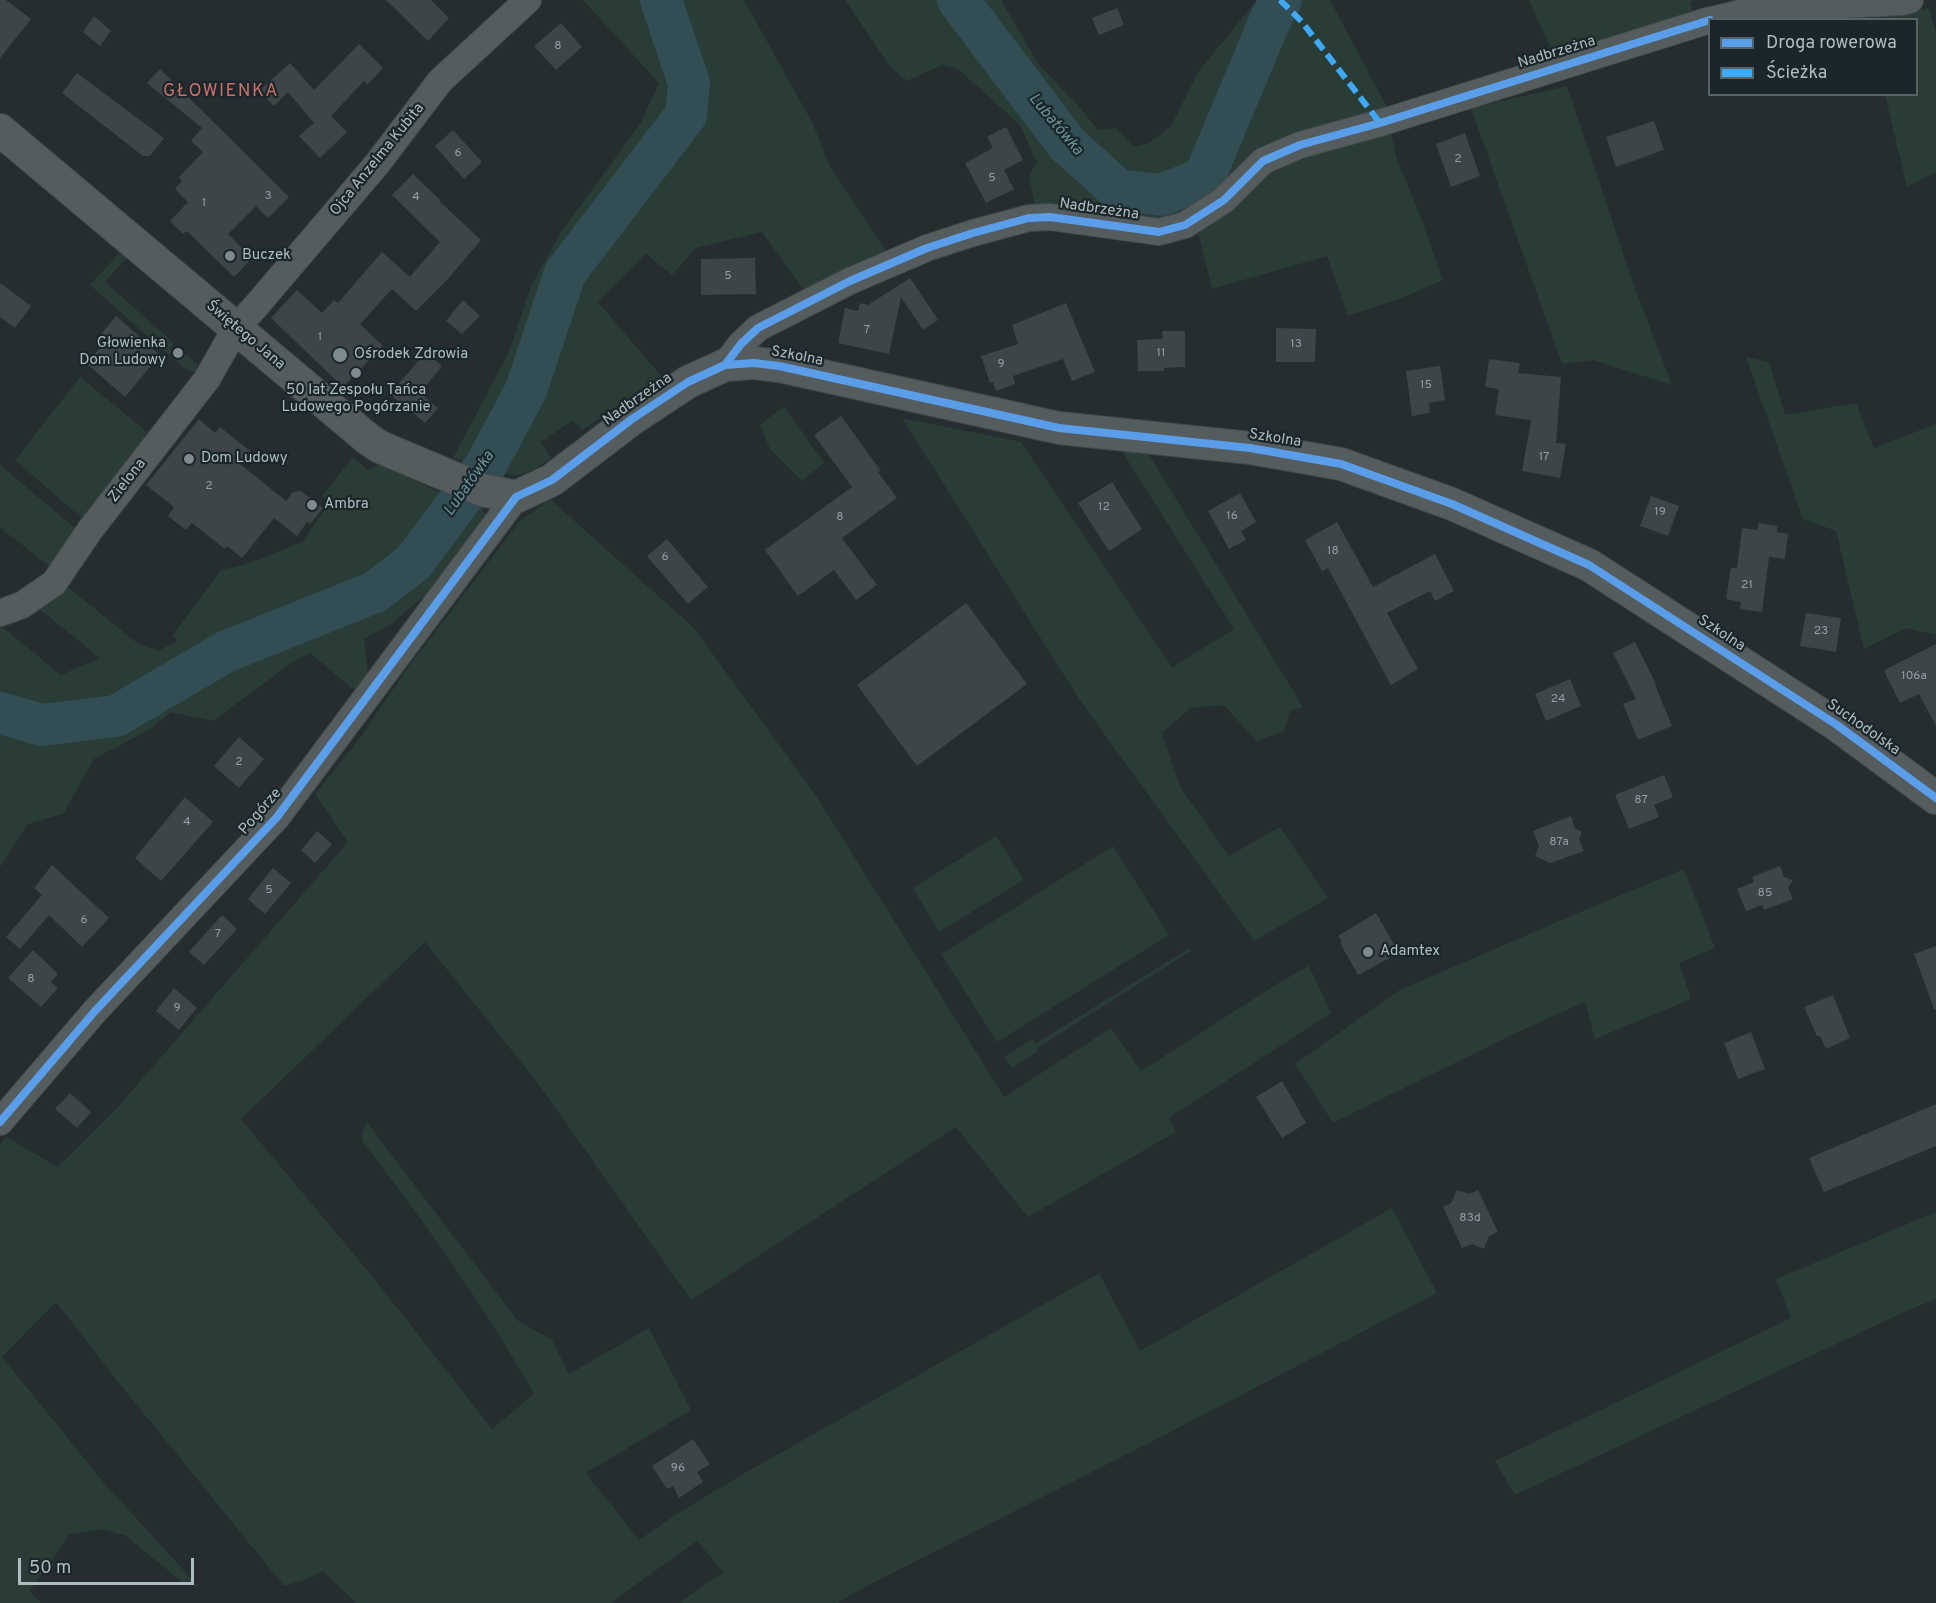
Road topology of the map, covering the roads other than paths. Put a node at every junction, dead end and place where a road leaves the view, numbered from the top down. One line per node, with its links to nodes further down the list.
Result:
1 (528, 0): 6 (street, Ojca Anzelma Kubita)
2 (1910, 0): 3 (street, Nadbrzeżna)
3 (1719, 18)
4 (1708, 21): 7 (street, Nadbrzeżna)
5 (0, 130): 6 (street, Świętego Jana)
6 (236, 328): 8 (street, Świętego Jana); 9 (street, Zielona)
7 (725, 365): 8 (street, Nadbrzeżna); 10 (street, Szkolna)
8 (516, 497): 12 (street, Pogórze)
9 (0, 613)
10 (1773, 683): 11 (street, Suchodolska)
11 (1936, 798)
12 (0, 1122)

